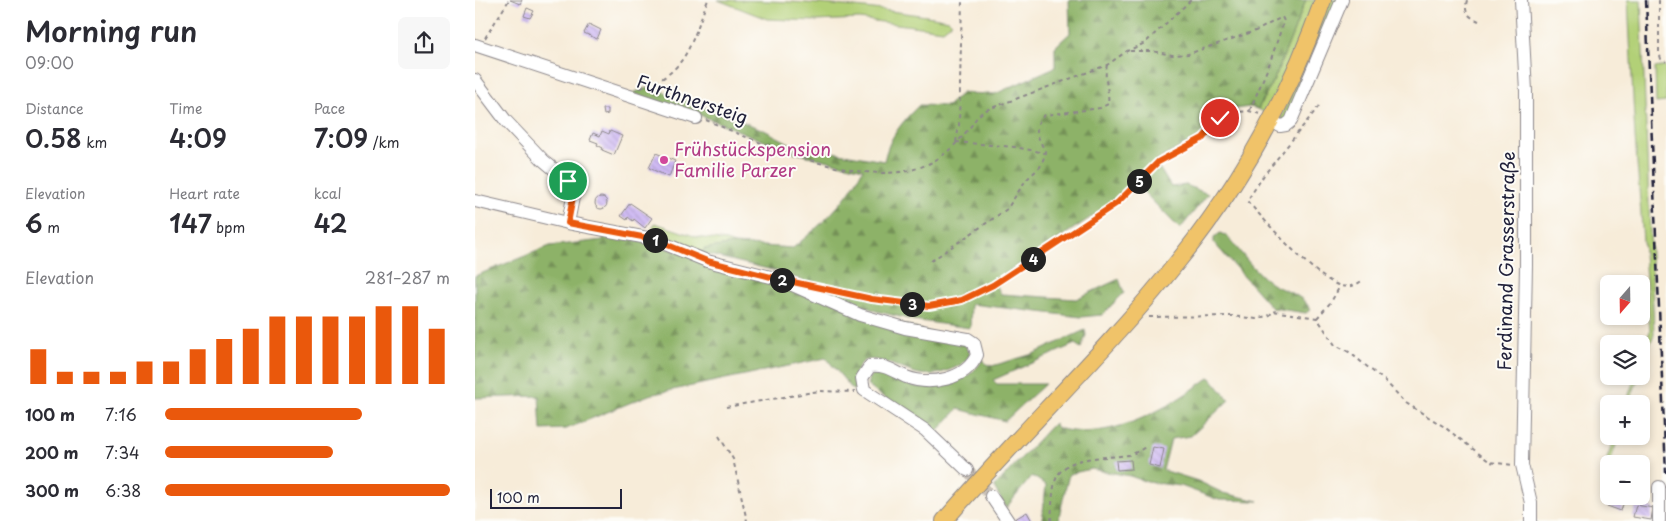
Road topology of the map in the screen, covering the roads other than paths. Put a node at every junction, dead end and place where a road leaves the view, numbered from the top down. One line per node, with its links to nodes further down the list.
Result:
1 (1323, 0): 7 (main road)
2 (1342, 0): 7 (street)
3 (1521, 0): 15 (street, Ferdinand Grasserstraße)
4 (477, 45): 6 (street, Furthnersteig)
5 (475, 80): 9 (street)
6 (696, 118)
7 (1271, 120): 13 (main road)
8 (475, 202): 9 (street)
9 (568, 223): 10 (street)
10 (967, 470)
11 (1659, 487): 16 (street)
12 (991, 496): 14 (street)
13 (944, 521)
14 (1009, 521)
15 (1531, 521)
16 (1659, 521)

